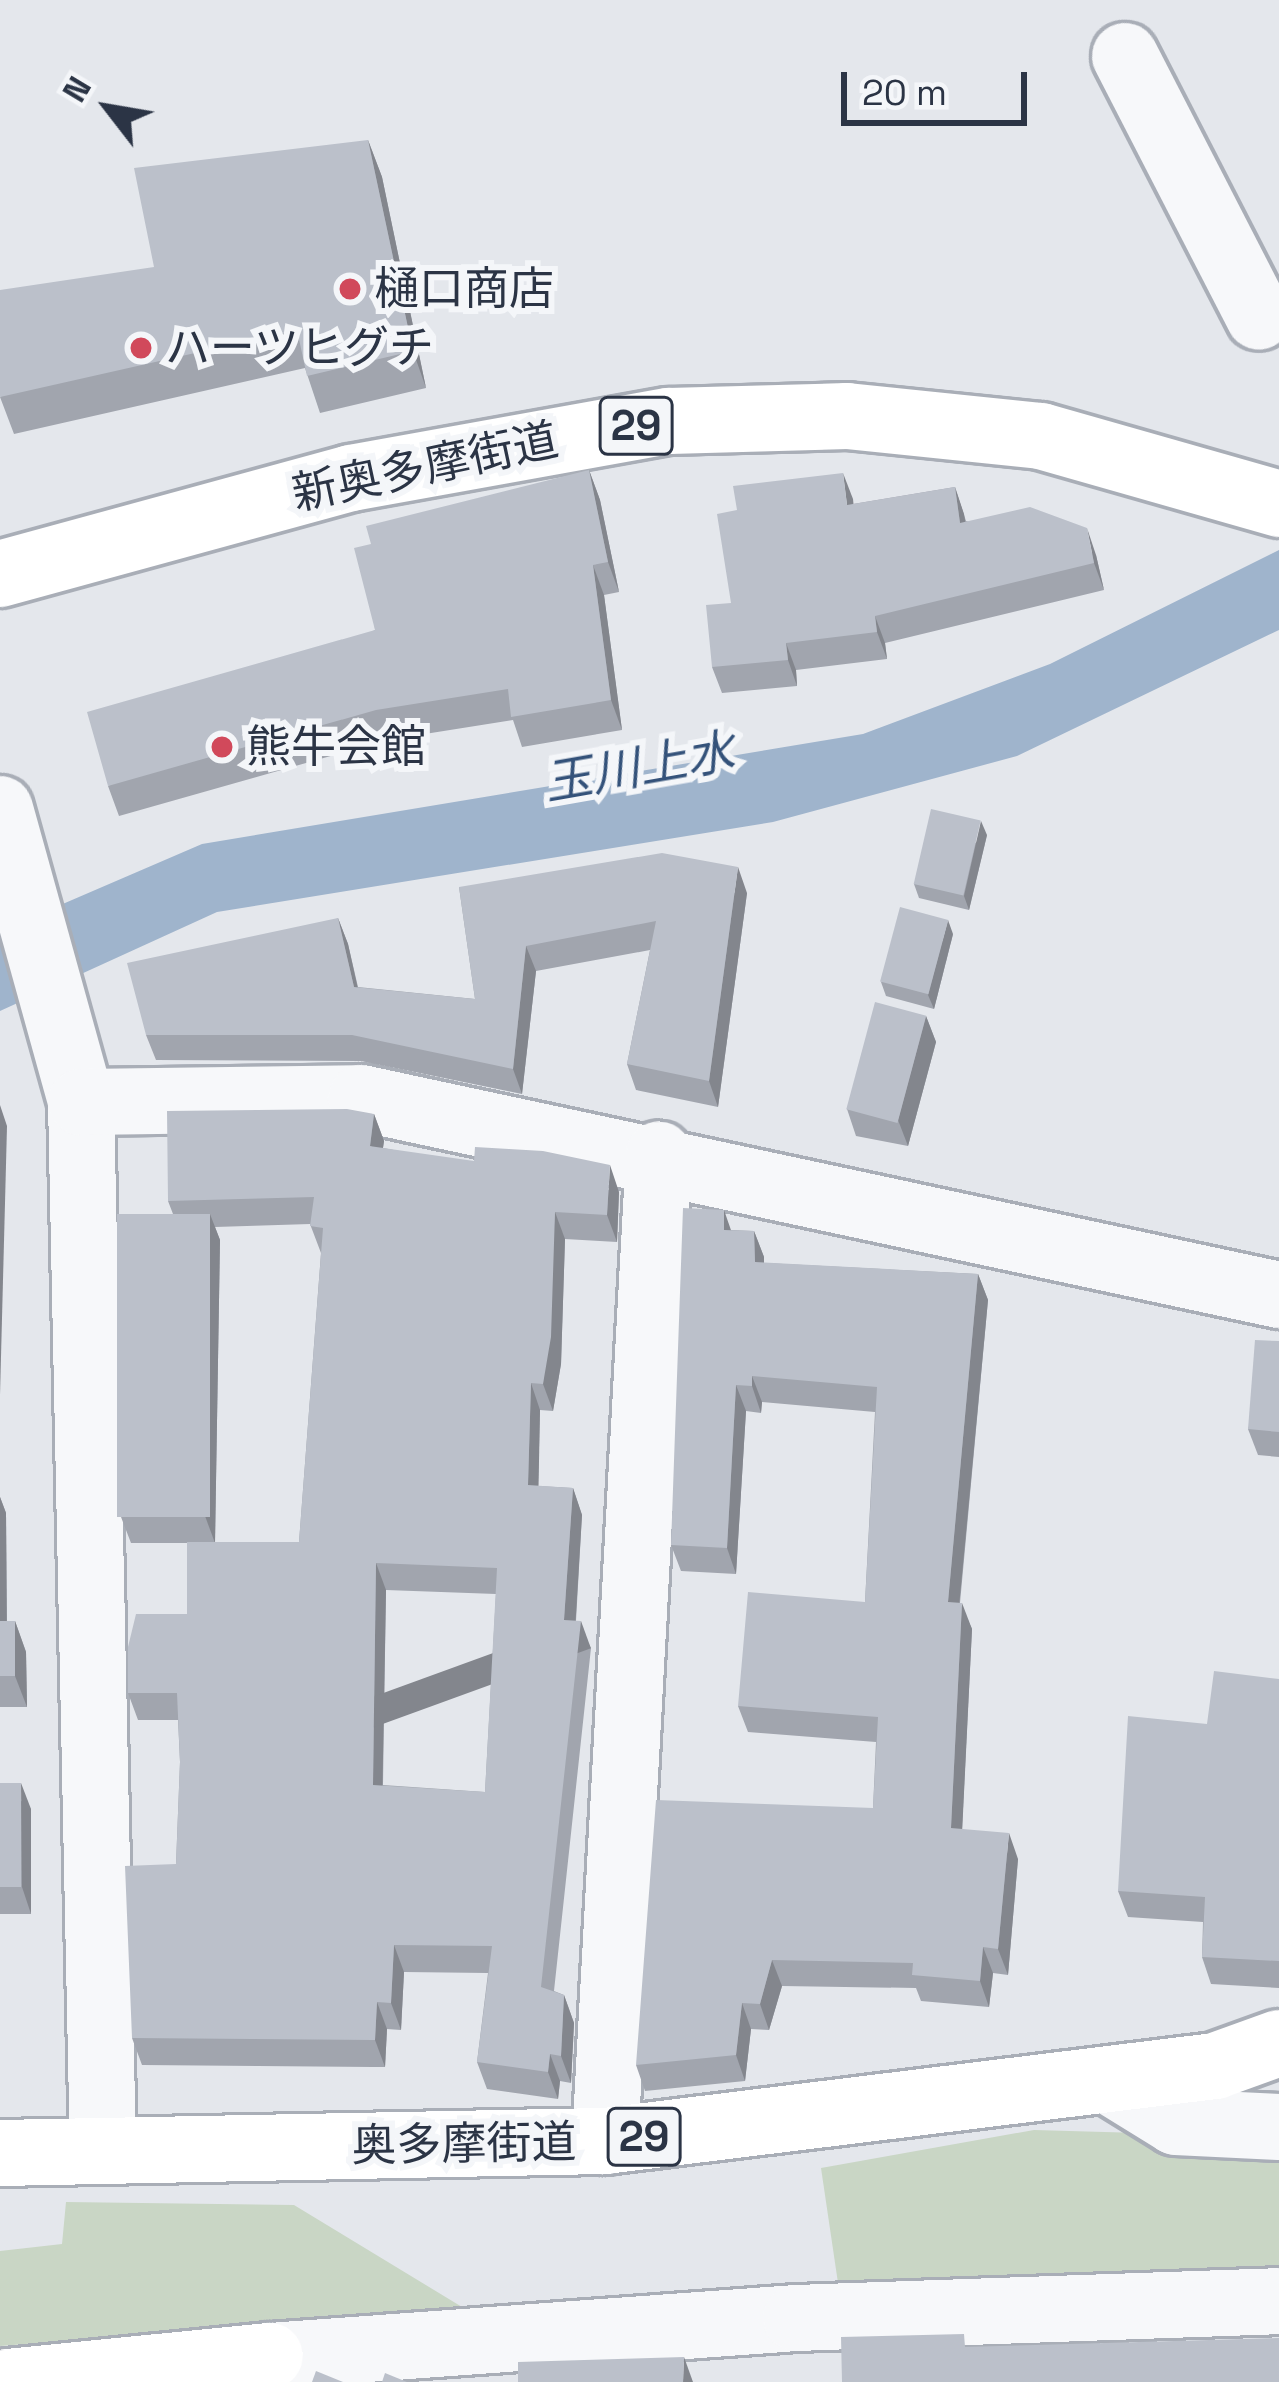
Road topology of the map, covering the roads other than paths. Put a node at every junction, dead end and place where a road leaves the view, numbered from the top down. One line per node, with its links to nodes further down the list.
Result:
1 (1125, 56): 2 (street)
2 (1259, 317)
3 (1279, 504): 4 (main road, 新奥多摩街道 / 29)
4 (0, 574)
5 (0, 809): 6 (street)
6 (82, 1102): 7 (street); 13 (street)
7 (658, 1154): 8 (street); 12 (street)
8 (1279, 1295)
9 (1279, 2043): 10 (main road, 奥多摩街道 / 29)
10 (1108, 2080): 11 (street); 12 (main road, 奥多摩街道 / 29)
11 (1279, 2127)
12 (605, 2141): 13 (main road, 奥多摩街道 / 29)
13 (103, 2151): 14 (main road, 奥多摩街道 / 29)
14 (0, 2153)
15 (1279, 2301): 16 (street)
16 (265, 2369): 17 (main road)
17 (8, 2382)

